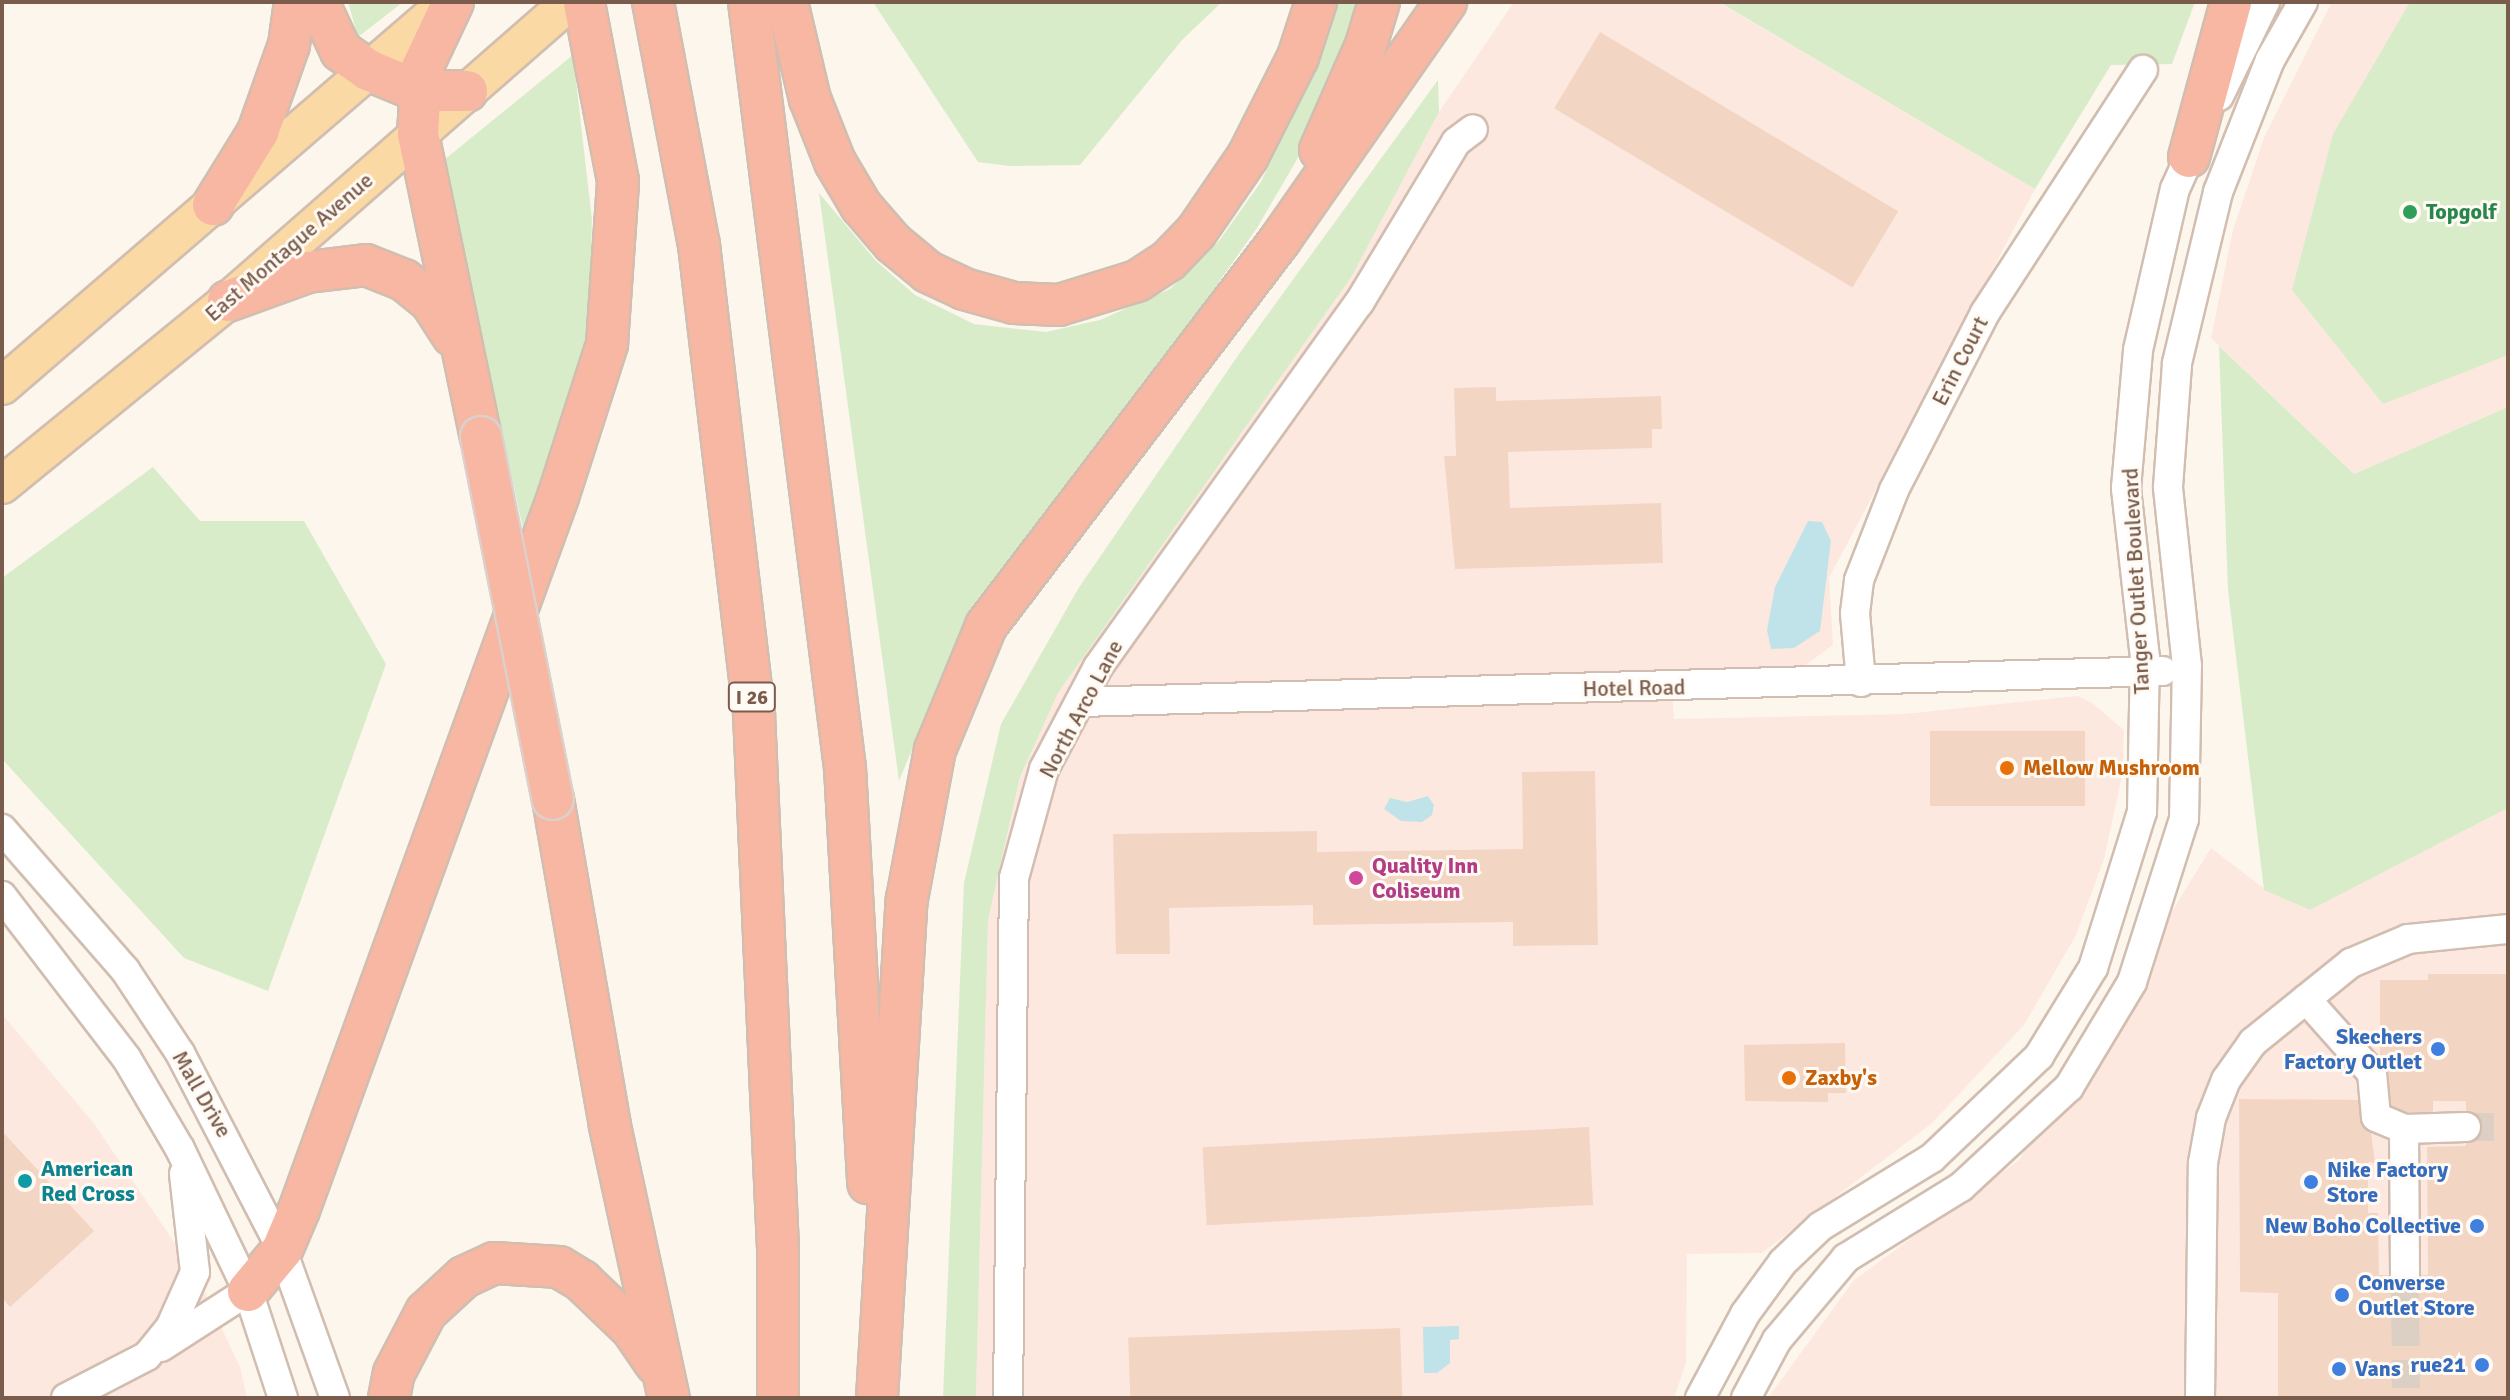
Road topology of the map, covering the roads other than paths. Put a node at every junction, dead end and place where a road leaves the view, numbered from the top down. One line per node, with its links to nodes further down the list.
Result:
1 (295, 2): 22 (highway)
2 (318, 2): 15 (highway)
3 (450, 2): 15 (main road); 17 (highway)
4 (570, 2): 18 (main road, East Montague Avenue)
5 (584, 2): 39 (highway)
6 (653, 2): 49 (highway, I 26)
7 (749, 2): 43 (highway)
8 (787, 2): 9 (highway)
9 (1316, 2)
10 (1379, 2): 23 (highway)
11 (1446, 2): 23 (highway)
12 (2231, 2): 21 (highway)
13 (2265, 2): 21 (street, Tanger Outlet Boulevard)
14 (2303, 2): 28 (street, Tanger Outlet Boulevard)
15 (368, 70): 17 (highway); 22 (main road)
16 (2143, 70): 30 (street, Erin Court)
17 (419, 91): 18 (highway); 20 (highway)
18 (467, 91): 20 (main road, East Montague Avenue)
19 (1473, 129): 31 (street, North Arco Lane)
20 (418, 134): 24 (main road, East Montague Avenue); 25 (highway)
21 (2189, 157): 29 (street, Tanger Outlet Boulevard)
22 (213, 205): 26 (main road)
23 (1242, 286): 43 (highway)
24 (228, 301): 25 (highway); 27 (main road, East Montague Avenue)
25 (461, 350): 44 (highway, bridge)
26 (2, 386)
27 (2, 485)
28 (2187, 666): 29 (street, Hotel Road); 52 (street, Tanger Outlet Boulevard)
29 (2144, 674): 30 (street, Hotel Road); 51 (street, Tanger Outlet Boulevard)
30 (1861, 682): 31 (street, Hotel Road)
31 (1080, 702): 50 (street, North Arco Lane)
32 (2, 829): 39 (street, Mall Drive)
33 (2, 896): 38 (street)
34 (2508, 929): 35 (street)
35 (2306, 999): 37 (street); 53 (street)
36 (2466, 1127): 37 (street)
37 (2404, 1129): 40 (street)
38 (180, 1149): 41 (street); 42 (street)
39 (282, 1250): 41 (highway); 47 (street, Mall Drive)
40 (2405, 1276)
41 (248, 1291): 42 (street); 46 (street)
42 (147, 1356): 45 (street)
43 (877, 1382)
44 (667, 1388): 48 (highway)
45 (66, 1398)
46 (283, 1398)
47 (335, 1398)
48 (389, 1398)
49 (778, 1398)
50 (1008, 1398)
51 (1700, 1398)
52 (1746, 1398)
53 (2200, 1398)

